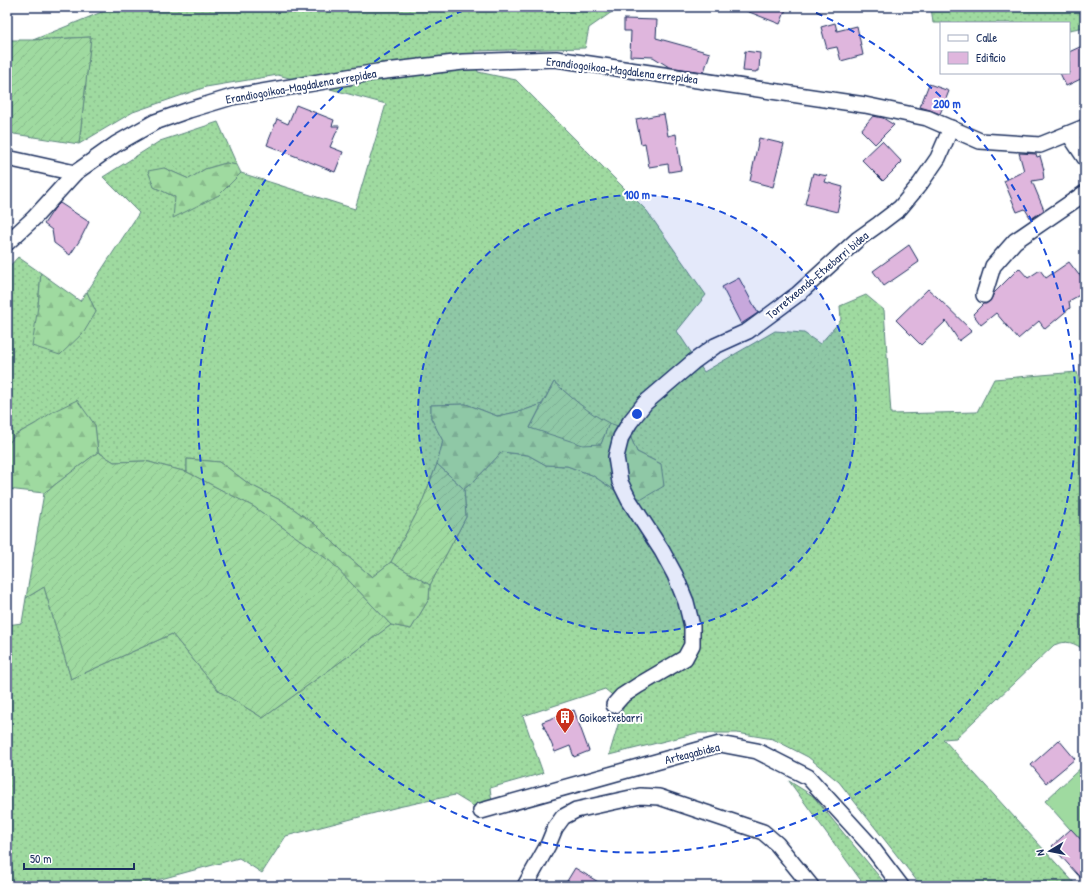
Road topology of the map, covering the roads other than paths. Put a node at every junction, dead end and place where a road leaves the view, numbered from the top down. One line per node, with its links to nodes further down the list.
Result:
1 (1085, 127): 3 (street, Erandiogoikoa-Magdalena errepidea)
2 (951, 128): 3 (street, Erandiogoikoa-Magdalena errepidea); 6 (street, Erandiogoikoa-Magdalena errepidea); 10 (street, Torretxeondo-Etxebarri bidea)
3 (1069, 134): 5 (street)
4 (7, 158): 6 (street)
5 (1085, 158)
6 (75, 173): 8 (street, Erandiogoikoa-Magdalena errepidea)
7 (1085, 193): 9 (street)
8 (7, 243)
9 (984, 295)
10 (614, 705)
11 (481, 812): 14 (street, Arteagabidea)
12 (525, 886): 13 (street)
13 (811, 886)
14 (901, 886)

